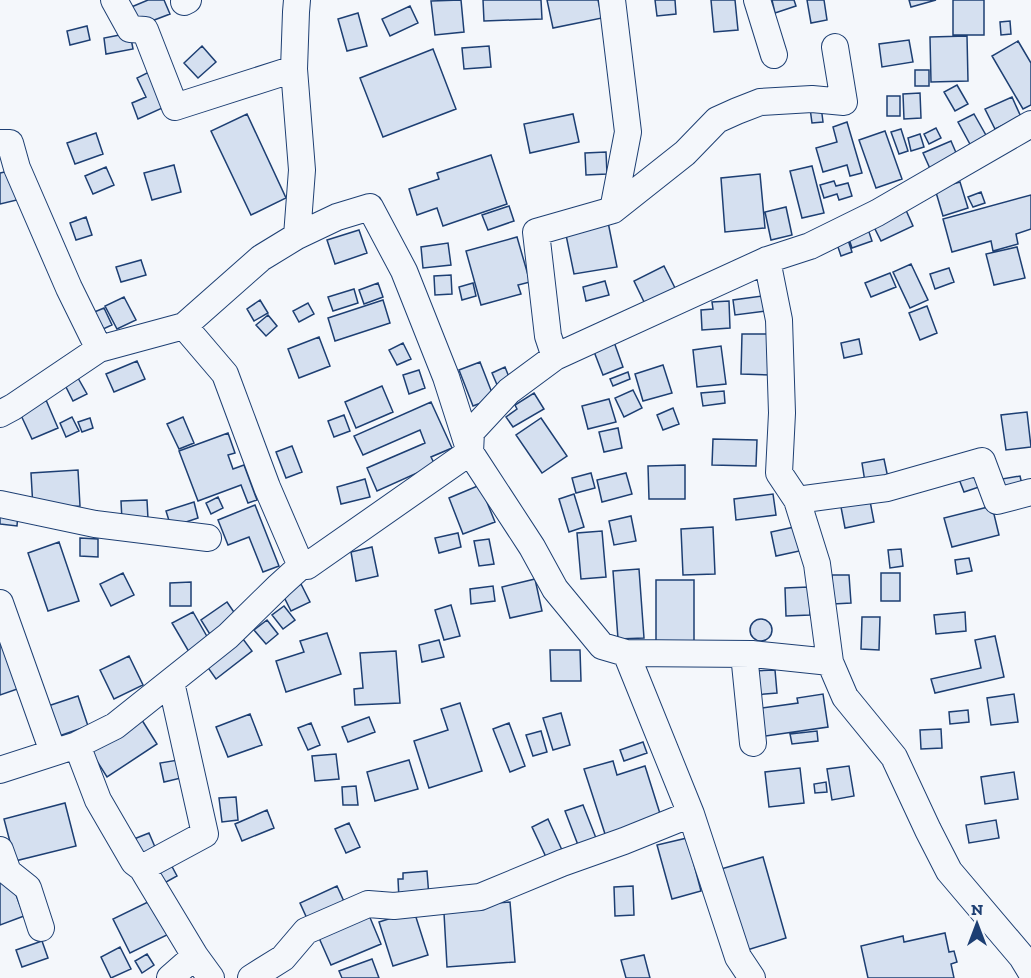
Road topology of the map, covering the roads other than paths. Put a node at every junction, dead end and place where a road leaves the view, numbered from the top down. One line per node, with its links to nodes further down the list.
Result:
1 (114, 0): 7 (street)
2 (297, 0): 7 (street)
3 (612, 0): 10 (street)
4 (757, 0): 6 (street)
5 (835, 47): 10 (street)
6 (774, 55)
7 (294, 69): 11 (street)
8 (1031, 124): 12 (street)
9 (0, 143): 14 (street)
10 (613, 210): 15 (street)
11 (297, 236): 13 (street); 17 (street)
12 (767, 260): 15 (street); 19 (street)
13 (184, 326): 14 (street); 22 (street)
14 (99, 349): 16 (street)
15 (555, 357): 17 (street)
16 (0, 414)
17 (470, 452): 22 (street); 24 (street)
18 (1031, 492): 19 (street)
19 (797, 500): 26 (street)
20 (0, 504): 21 (street)
21 (208, 538)
22 (301, 566): 27 (street)
23 (0, 603): 30 (street)
24 (626, 653): 25 (street); 32 (street)
25 (744, 654): 26 (street); 28 (street)
26 (830, 662): 37 (street)
27 (171, 682): 29 (street); 34 (street)
28 (753, 743)
29 (77, 744): 30 (street); 34 (street)
30 (52, 752): 31 (street)
31 (0, 770)
32 (691, 814): 40 (street); 41 (street)
33 (0, 850): 35 (street)
34 (142, 868): 36 (street)
35 (41, 928)
36 (195, 956): 38 (street); 39 (street)
37 (1031, 972)
38 (170, 978)
39 (212, 978)
40 (251, 978)
41 (752, 978)

